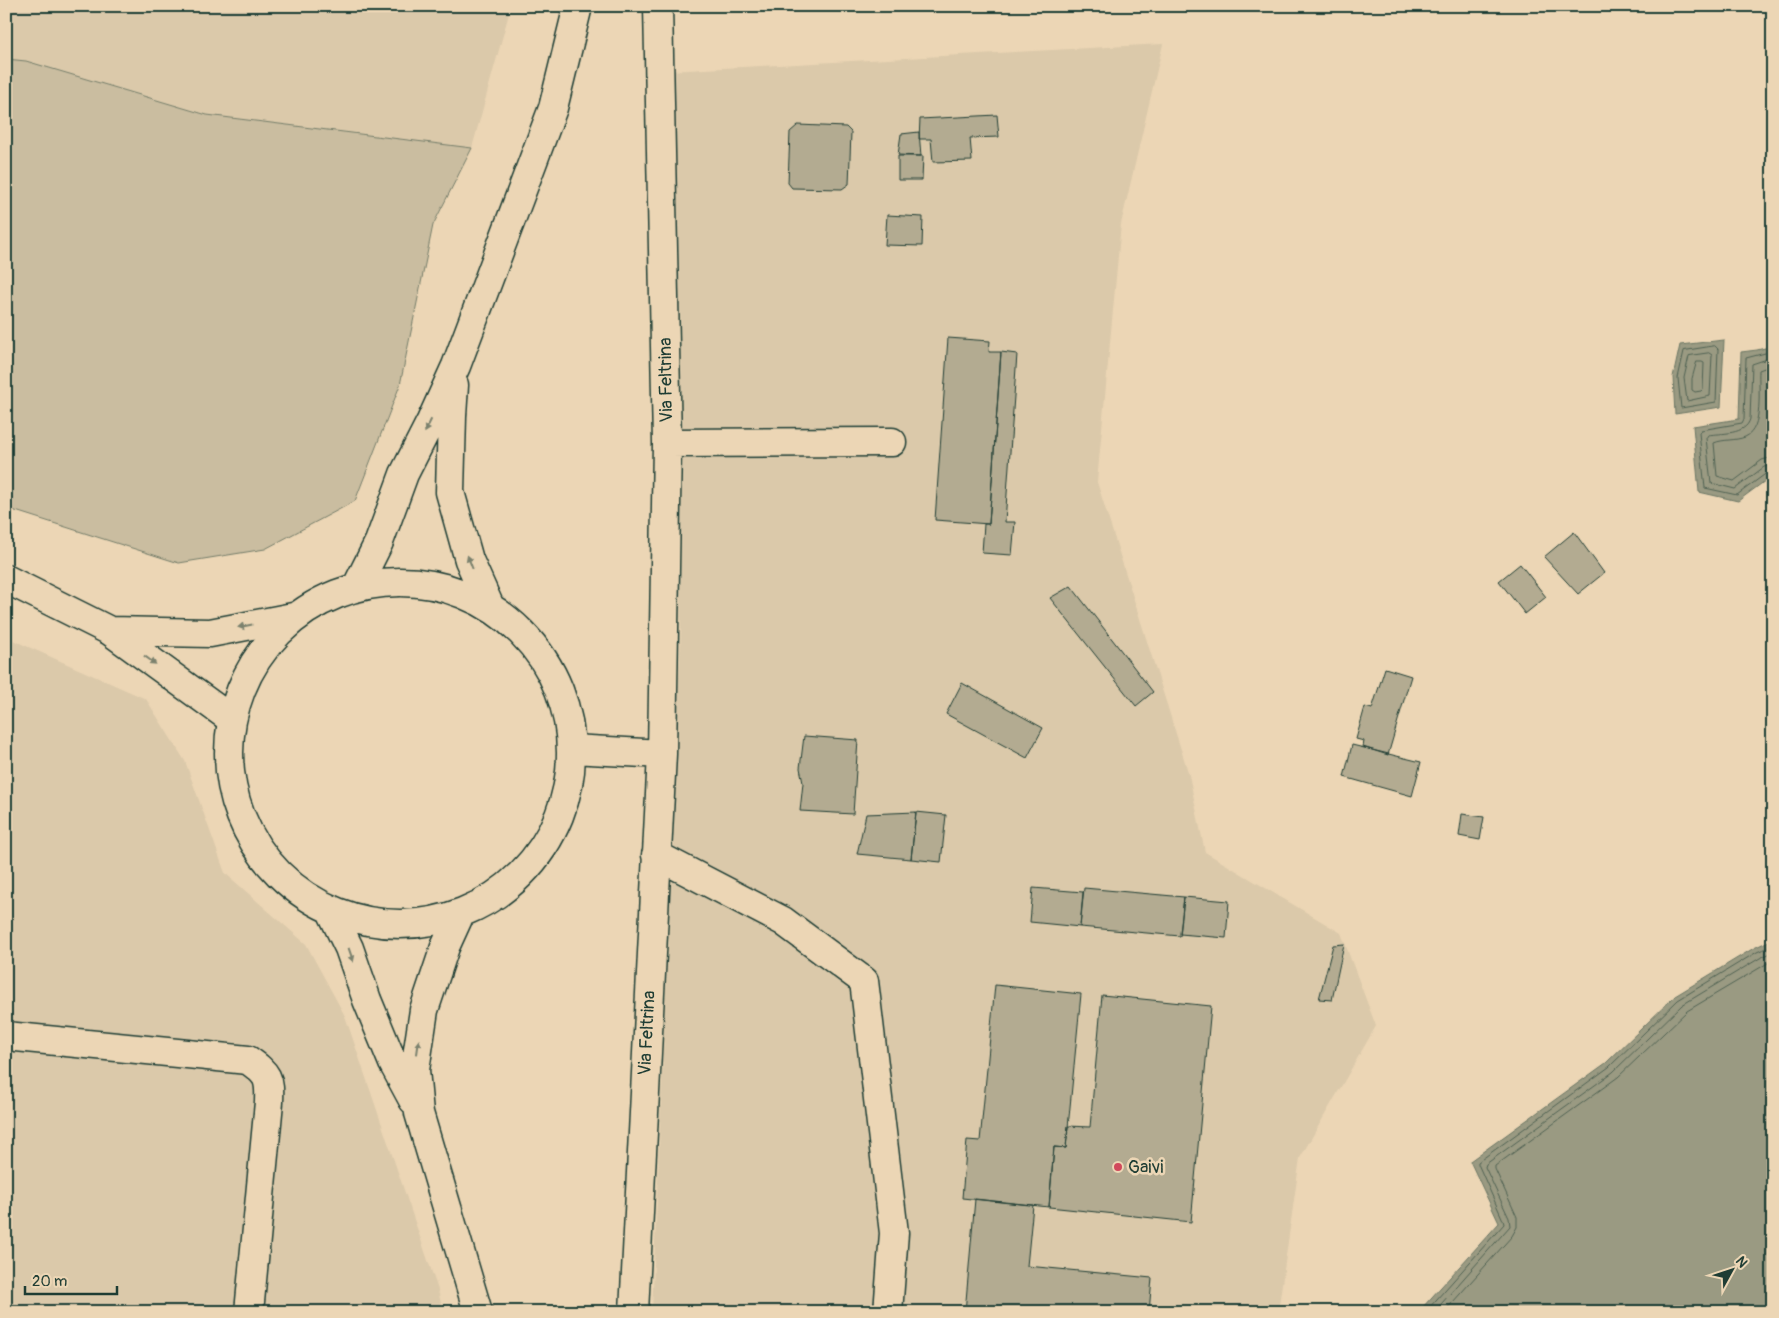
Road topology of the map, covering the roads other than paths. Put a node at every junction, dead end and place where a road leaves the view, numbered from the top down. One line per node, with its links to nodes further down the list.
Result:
1 (578, 6): 3 (main road)
2 (658, 6): 5 (main road, Via Feltrina)
3 (456, 366): 7 (main road, one-way to 7); 8 (main road, one-way to 3)
4 (892, 442): 5 (main road)
5 (667, 443): 13 (main road, Via Feltrina)
6 (6, 580): 10 (main road)
7 (357, 586): 8 (main road); 9 (main road)
8 (490, 607): 12 (main road)
9 (293, 617): 10 (main road, one-way to 10); 11 (main road)
10 (110, 631): 11 (main road, one-way to 11)
11 (231, 719): 15 (main road)
12 (572, 749): 13 (main road); 16 (main road)
13 (662, 754): 14 (main road, Via Feltrina)
14 (656, 855): 21 (main road, Via Feltrina); 22 (main road)
15 (331, 911): 16 (main road); 18 (main road, one-way to 18)
16 (460, 914): 18 (main road, one-way to 16)
17 (6, 1036): 19 (main road)
18 (419, 1113): 20 (main road)
19 (249, 1312)
20 (478, 1312)
21 (634, 1312)
22 (888, 1312)

